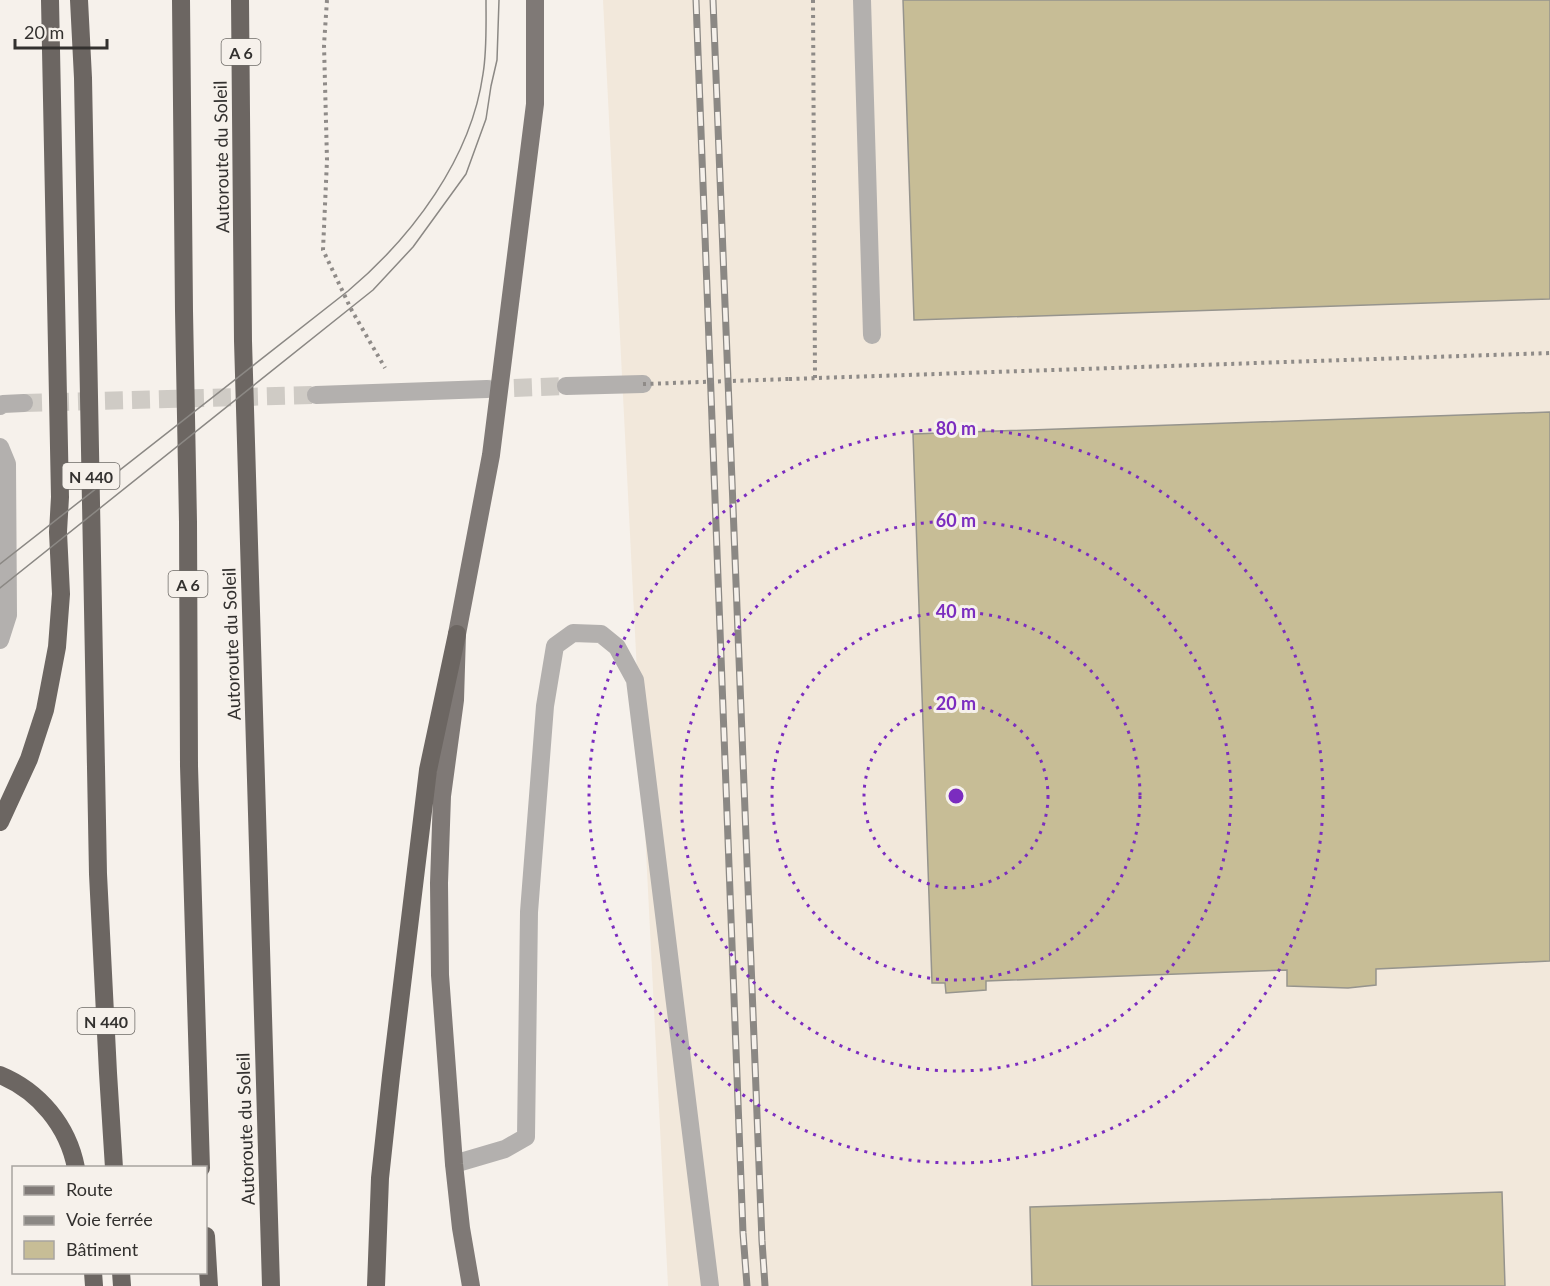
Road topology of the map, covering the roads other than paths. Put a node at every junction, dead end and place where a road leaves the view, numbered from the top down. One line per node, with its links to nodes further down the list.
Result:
1 (50, 0): 19 (highway)
2 (79, 0): 8 (highway)
3 (86, 0): 8 (highway, N 440)
4 (181, 0): 24 (highway, A 6)
5 (240, 0): 27 (highway, Autoroute du Soleil / A 6)
6 (534, 0): 17 (main road)
7 (862, 0): 9 (street)
8 (83, 78): 23 (highway, N 440)
9 (872, 335)
10 (643, 384): 11 (street)
11 (566, 386)
12 (487, 389): 13 (street)
13 (316, 395)
14 (24, 403): 15 (street)
15 (0, 406)
16 (0, 447): 18 (street)
17 (457, 634): 21 (main road); 28 (highway)
18 (0, 640)
19 (0, 822)
20 (0, 1074): 22 (highway)
21 (454, 1164): 29 (main road); 30 (street)
22 (76, 1166)
23 (114, 1166)
24 (201, 1166)
25 (207, 1253): 26 (highway)
26 (209, 1286)
27 (274, 1286)
28 (376, 1286)
29 (471, 1286)
30 (711, 1286)

